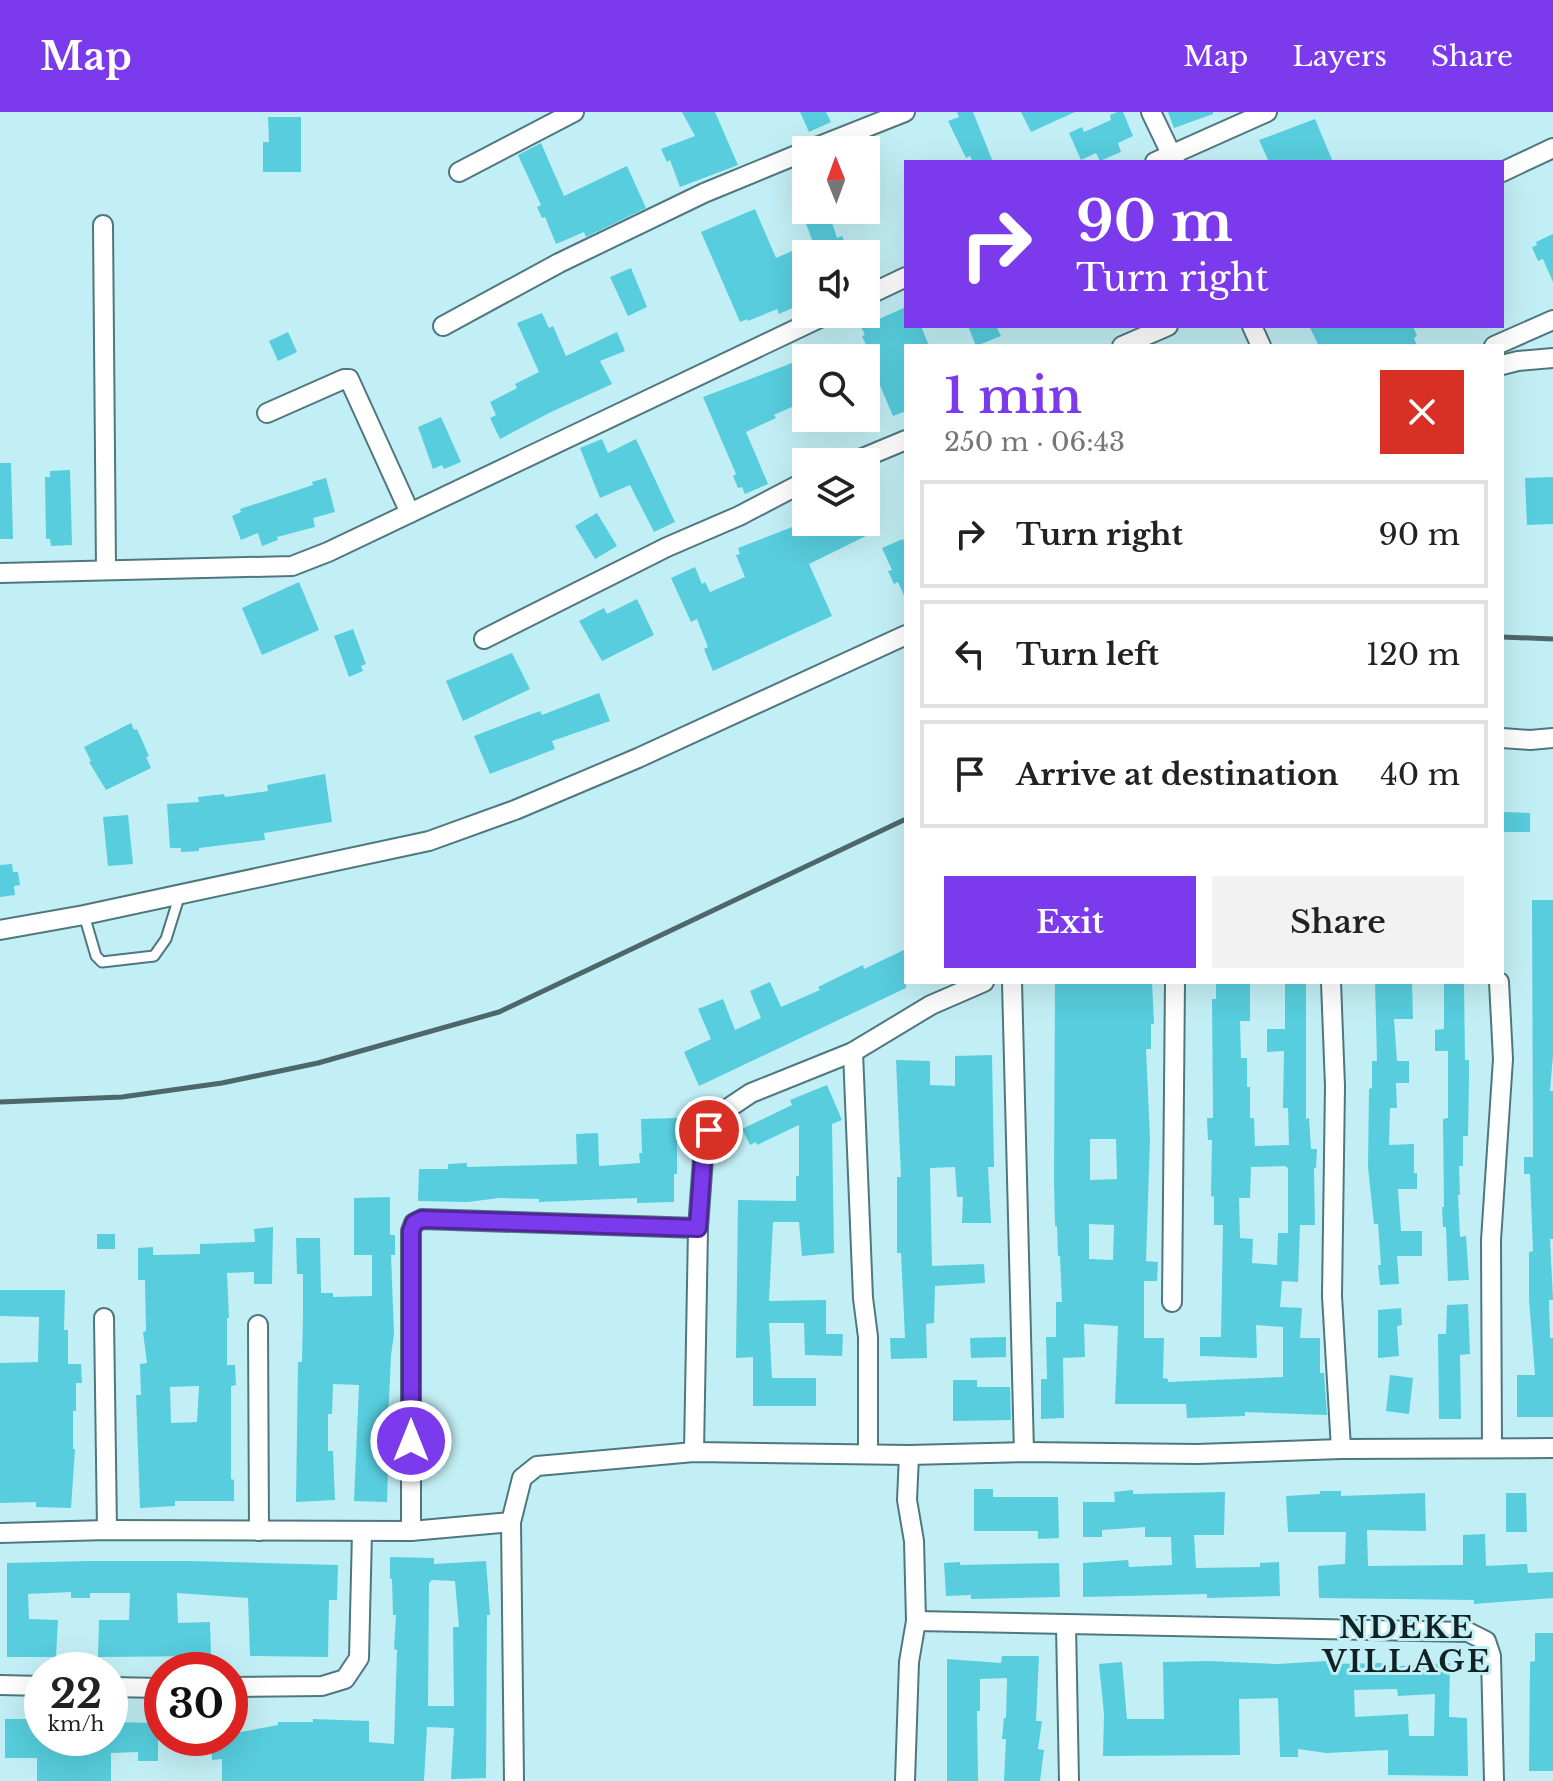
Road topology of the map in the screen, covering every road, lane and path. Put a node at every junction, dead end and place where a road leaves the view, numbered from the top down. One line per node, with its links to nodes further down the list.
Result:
1 (574, 112): 10 (street)
2 (905, 112): 5 (street)
3 (1151, 112): 8 (street)
4 (1267, 112): 8 (street)
5 (845, 136)
6 (1553, 148): 9 (street)
7 (792, 158): 15 (street)
8 (1168, 159)
9 (1504, 171)
10 (459, 172)
11 (103, 225): 27 (street)
12 (904, 278): 13 (street)
13 (880, 289)
14 (1553, 320): 19 (street)
15 (443, 326)
16 (799, 328): 26 (street)
17 (1163, 328): 18 (street)
18 (1127, 344)
19 (1499, 344)
20 (1553, 358): 21 (street)
21 (1504, 364)
22 (267, 413): 26 (street)
23 (904, 441): 24 (street)
24 (880, 451)
25 (792, 488): 30 (street)
26 (410, 513): 27 (street)
27 (106, 569): 28 (street)
28 (0, 573)
29 (904, 636): 33 (street)
30 (484, 639)
31 (1504, 738): 32 (street)
32 (1553, 738)
33 (180, 894): 34 (street); 34 (lane)
34 (84, 915): 35 (street)
35 (0, 930)
36 (979, 984): 41 (street)
37 (1012, 984): 50 (street)
38 (1175, 984): 43 (street)
39 (1331, 984): 48 (street)
40 (1499, 984): 46 (street)
41 (853, 1052): 42 (street); 51 (street)
42 (698, 1228): 49 (street); 56 (street)
43 (1172, 1302)
44 (104, 1318): 54 (street)
45 (258, 1325): 55 (street)
46 (1492, 1447): 47 (street); 48 (street)
47 (1553, 1448)
48 (1341, 1449): 50 (street)
49 (694, 1452): 51 (street); 53 (street)
50 (1024, 1452): 52 (street)
51 (868, 1454): 52 (street)
52 (909, 1455): 59 (street)
53 (511, 1522): 56 (street); 64 (street)
54 (107, 1530): 55 (street); 58 (street)
55 (259, 1531): 57 (street)
56 (411, 1531): 57 (street)
57 (362, 1532): 63 (street)
58 (0, 1533)
59 (916, 1621): 60 (street); 65 (street)
60 (1066, 1626): 66 (street); 67 (street)
61 (0, 1685): 62 (street)
62 (24, 1686)
63 (248, 1687)
64 (514, 1781)
65 (905, 1781)
66 (1069, 1781)
67 (1494, 1781)

